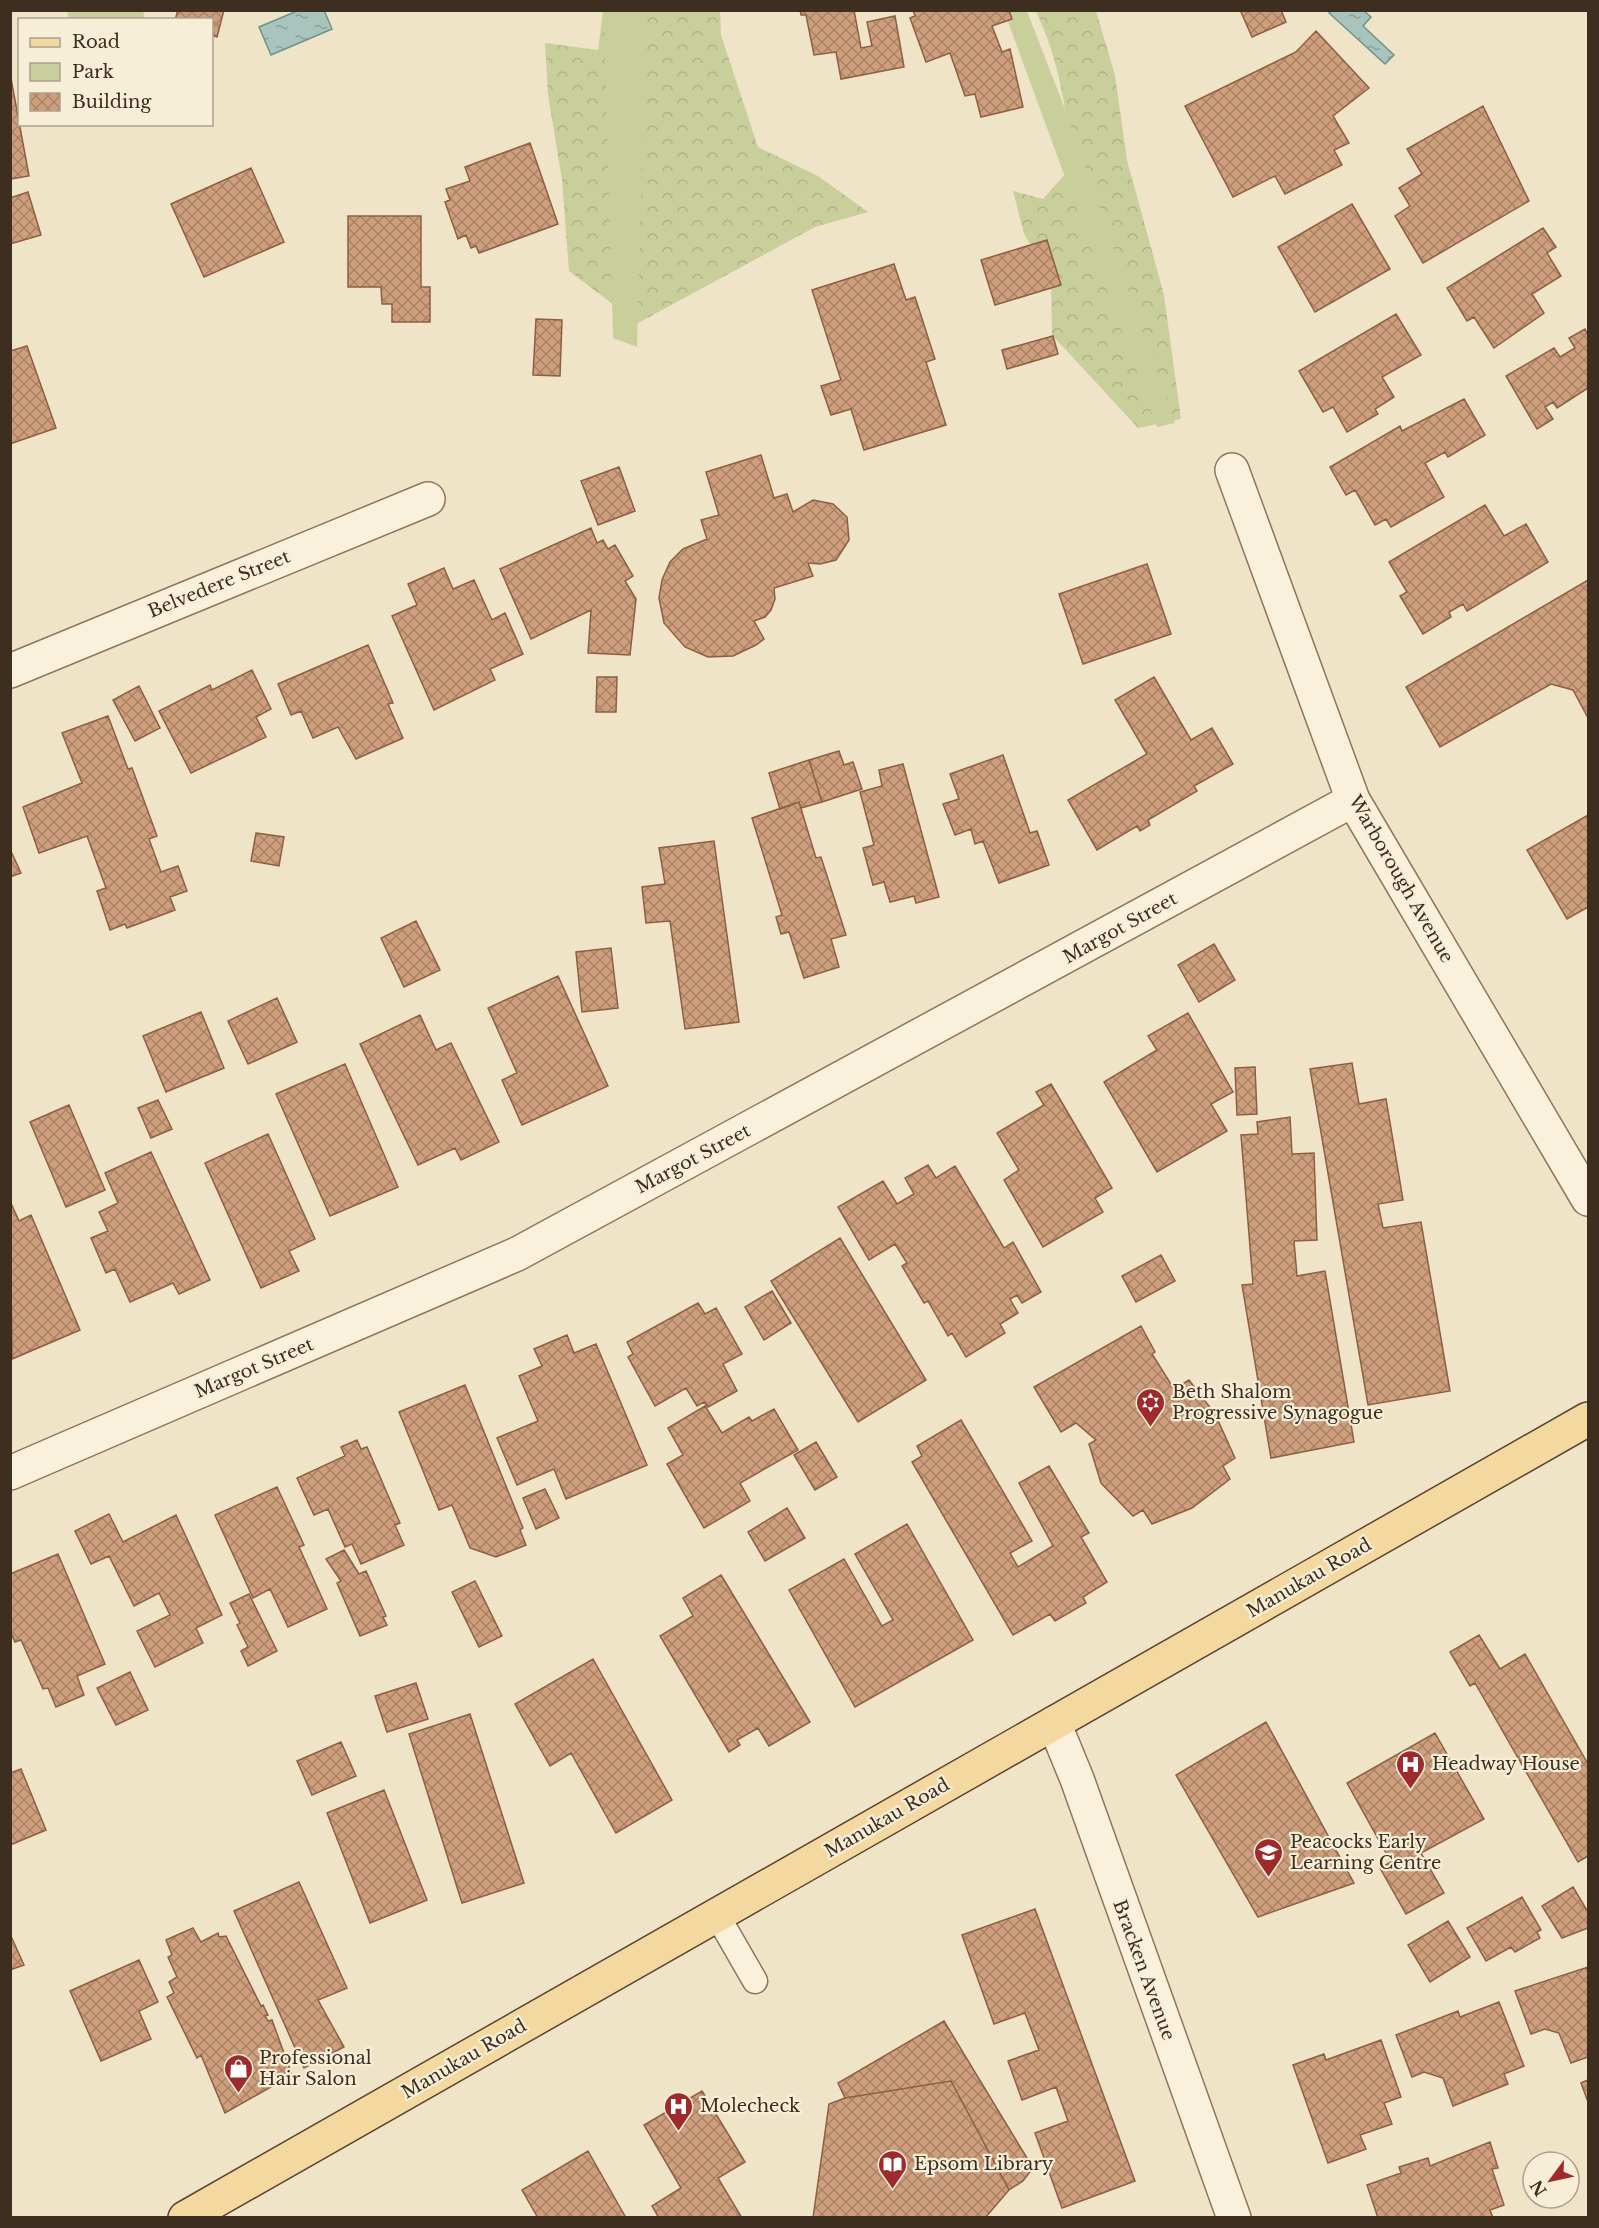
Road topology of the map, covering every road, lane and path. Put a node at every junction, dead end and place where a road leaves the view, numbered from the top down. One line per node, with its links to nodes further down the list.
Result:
1 (1232, 470): 4 (street, Warborough Avenue)
2 (428, 499): 3 (street, Belvedere Street)
3 (10, 671)
4 (1353, 800): 5 (street, Warborough Avenue); 7 (street, Margot Street)
5 (1588, 1199)
6 (1588, 1419): 8 (main road, Manukau Road)
7 (10, 1473)
8 (1054, 1723): 9 (main road, Manukau Road); 12 (street, Bracken Avenue)
9 (717, 1915): 10 (lane); 11 (main road, Manukau Road)
10 (756, 1981)
11 (185, 2217)
12 (1234, 2217)

